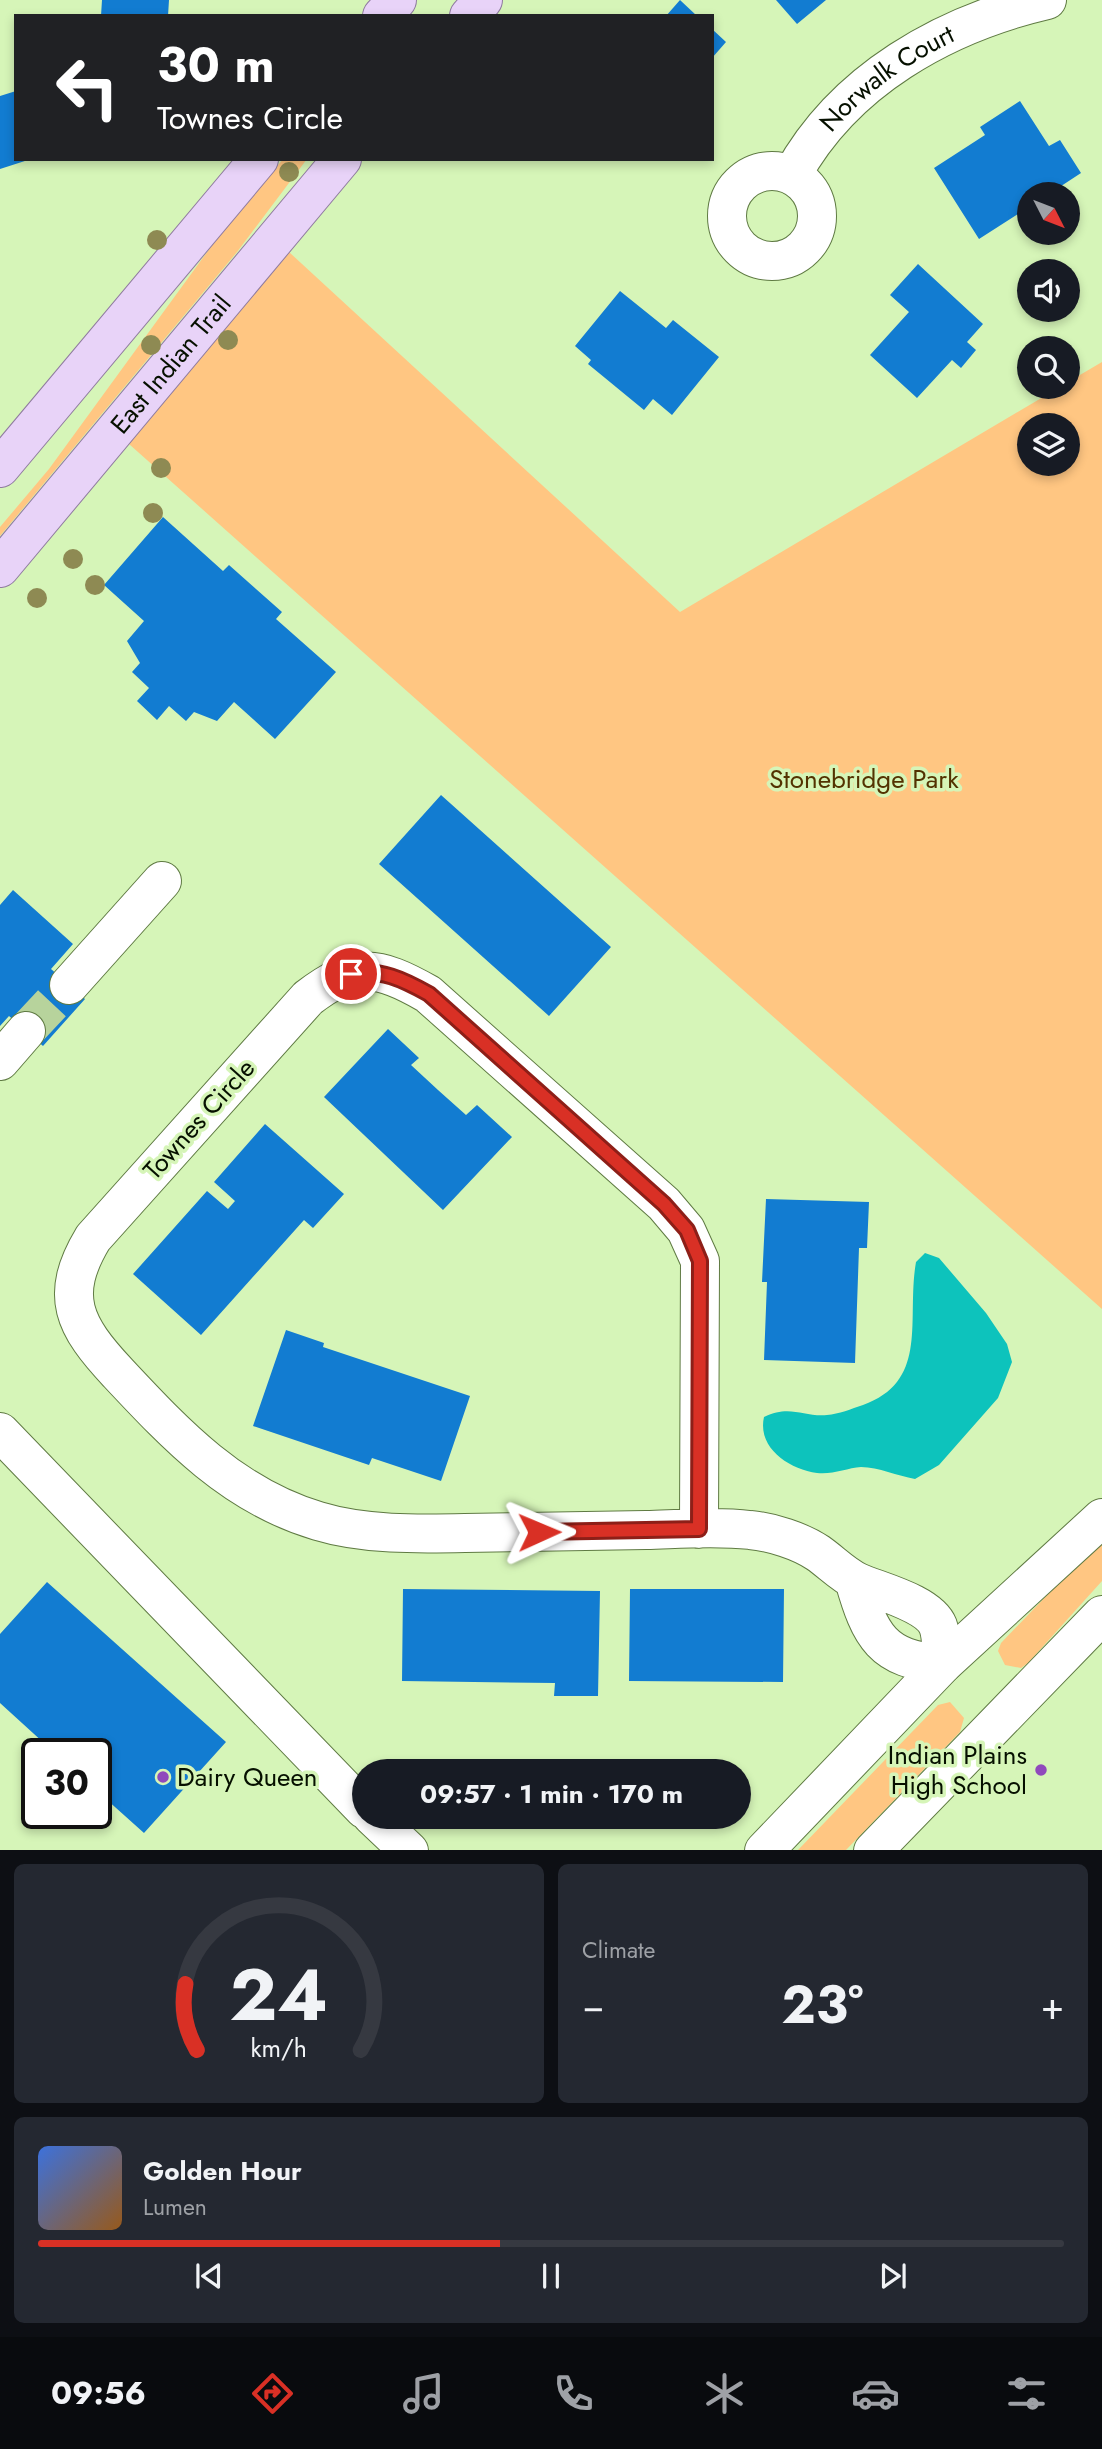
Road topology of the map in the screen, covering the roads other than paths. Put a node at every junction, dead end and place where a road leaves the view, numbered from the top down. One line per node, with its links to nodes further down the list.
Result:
1 (397, 0): 4 (main road)
2 (483, 0): 5 (main road)
3 (1047, 0): 8 (street, Norwalk Court)
4 (384, 14)
5 (471, 14)
6 (257, 161): 9 (main road)
7 (340, 161): 10 (main road, East Indian Trail)
8 (792, 175)
9 (0, 468)
10 (0, 568)
11 (162, 881): 12 (street)
12 (69, 985)
13 (26, 1031): 14 (street)
14 (0, 1061)
15 (0, 1432): 21 (street)
16 (1102, 1518): 20 (street)
17 (699, 1529): 17 (street, Townes Circle); 18 (street, Townes Circle)
18 (854, 1580): 20 (street, Townes Circle); 20 (street)
19 (1102, 1615): 25 (street)
20 (943, 1664): 24 (street)
21 (352, 1797)
22 (386, 1829): 23 (street)
23 (409, 1850)
24 (764, 1850)
25 (873, 1850)

